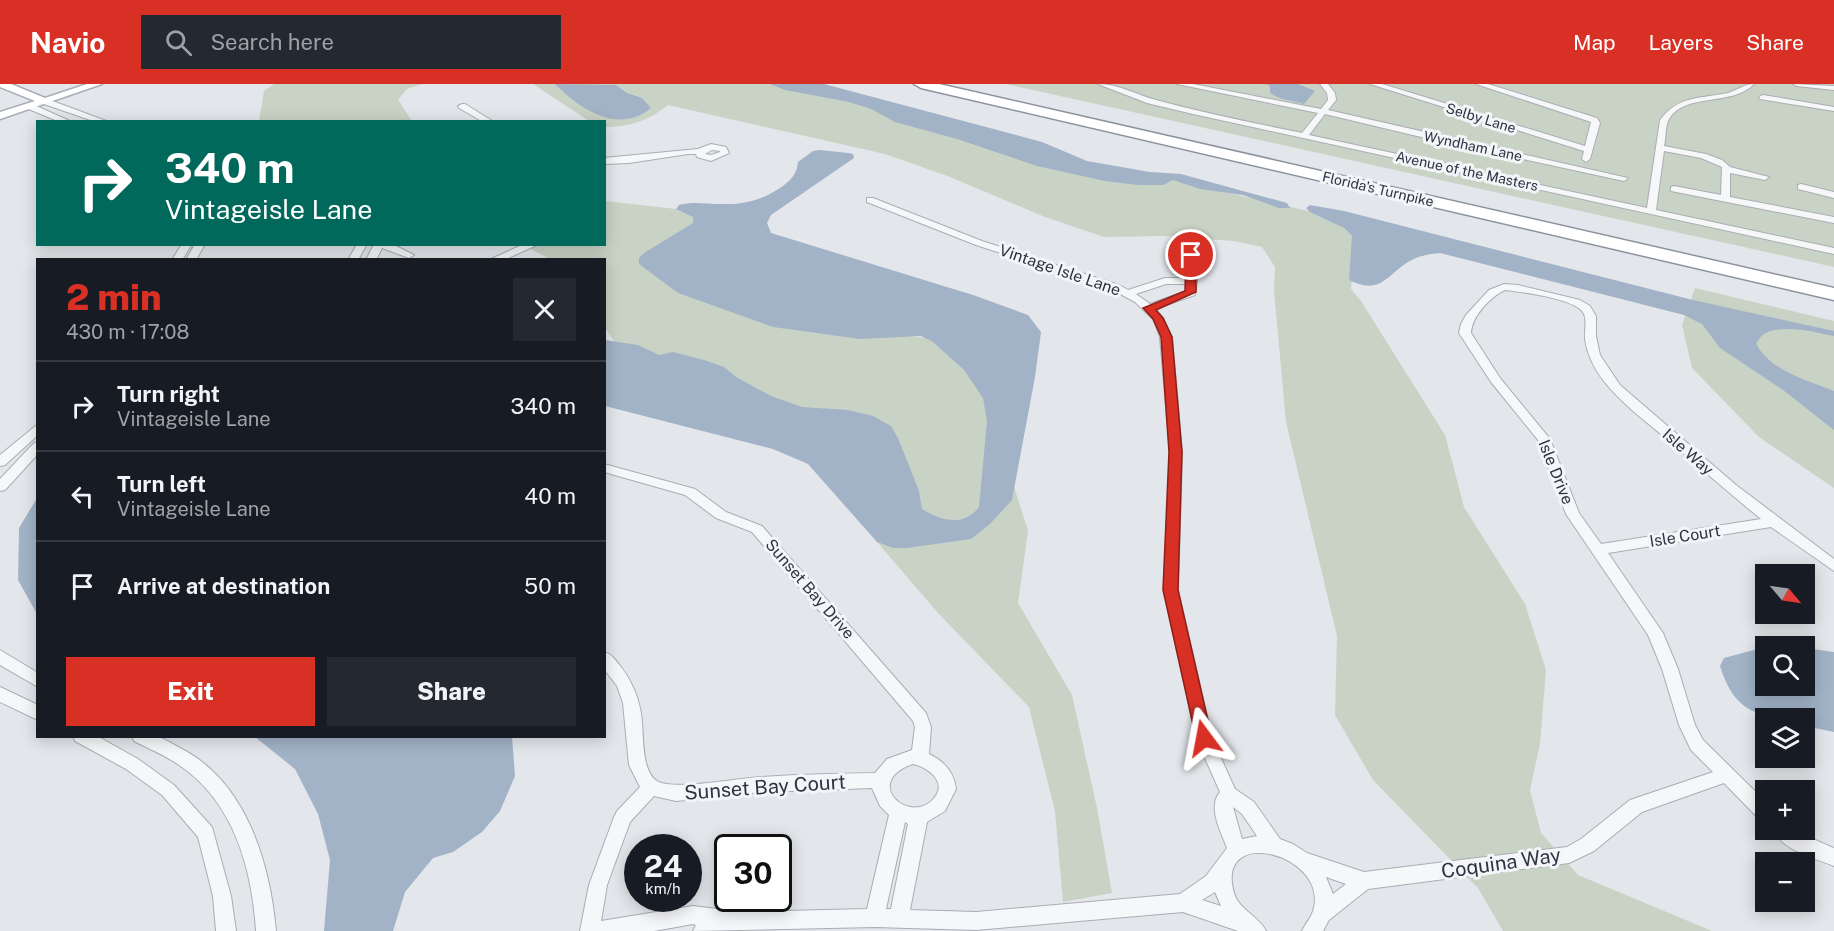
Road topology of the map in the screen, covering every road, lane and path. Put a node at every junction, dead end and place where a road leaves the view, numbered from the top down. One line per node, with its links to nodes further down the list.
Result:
1 (2, 84): 18 (main road)
2 (74, 84): 18 (main road)
3 (97, 84): 16 (main road)
4 (921, 84): 54 (highway, Florida's Turnpike)
5 (952, 84): 52 (highway, Florida's Turnpike)
6 (1102, 84): 27 (street, Avenue of the Masters)
7 (1181, 84): 22 (street, Wyndham Lane)
8 (1324, 84): 22 (street)
9 (1374, 84): 29 (street, Selby Lane)
10 (1480, 84): 29 (street)
11 (1750, 84): 28 (street)
12 (1797, 84): 13 (street)
13 (1831, 88): 20 (street)
14 (0, 95): 17 (main road)
15 (1763, 97): 20 (street)
16 (45, 101): 18 (main road); 25 (street)
17 (17, 102): 18 (main road); 21 (main road)
18 (31, 102): 23 (main road); 24 (street)
19 (462, 106): 26 (street)
20 (1834, 107)
21 (0, 108)
22 (1323, 111): 27 (street); 33 (street, Wyndham Lane)
23 (0, 116)
24 (64, 120)
25 (99, 120)
26 (486, 120)
27 (1304, 136): 43 (street, Avenue of the Masters)
28 (1660, 148): 35 (street); 43 (street)
29 (1589, 150): 33 (street)
30 (700, 152): 32 (street)
31 (606, 160): 32 (street)
32 (628, 162): 34 (street)
33 (1576, 167): 37 (street, Wyndham Lane)
34 (606, 168)
35 (1726, 170): 36 (street); 41 (street)
36 (1765, 177)
37 (1624, 178)
38 (1801, 187): 40 (street)
39 (1674, 189): 41 (street)
40 (1834, 195)
41 (1725, 198): 44 (street)
42 (870, 201): 53 (street, Vintage Isle Lane)
43 (1651, 211): 47 (street, Avenue of the Masters)
44 (1834, 220)
45 (386, 246): 48 (street)
46 (529, 246): 50 (street)
47 (1834, 251)
48 (409, 255)
49 (1191, 255): 51 (street)
50 (499, 258)
51 (1192, 281): 53 (street); 55 (street)
52 (1834, 285)
53 (1128, 293): 55 (street, Vintage Isle Lane)
54 (1834, 294)
55 (1149, 308): 76 (street, Vintage Isle Lane)
56 (1586, 308): 62 (street, Isle Way); 63 (street, Isle Drive)
57 (36, 430): 59 (street)
58 (36, 448): 61 (street)
59 (0, 462)
60 (606, 469): 72 (street, Sunset Bay Drive)
61 (0, 487)
62 (1772, 522): 63 (street, Isle Court); 64 (street, Isle Way)
63 (1598, 550): 73 (street, Isle Drive)
64 (1834, 566)
65 (0, 656): 67 (street)
66 (606, 660): 75 (street)
67 (36, 680)
68 (0, 694): 69 (street)
69 (36, 712)
70 (85, 738): 93 (street)
71 (144, 738): 94 (street)
72 (920, 758): 74 (street); 79 (street)
73 (1725, 775): 77 (street, Isle Drive); 86 (street, Coquina Way)
74 (881, 780): 75 (street, Sunset Bay Court); 78 (street)
75 (650, 788): 95 (street)
76 (1229, 794): 81 (street, Vintage Isle Lane); 82 (street, Vintage Isle Lane)
77 (1755, 804)
78 (898, 812): 79 (street); 89 (street)
79 (919, 815): 90 (street)
80 (1796, 840): 83 (street)
81 (1274, 845): 82 (street); 84 (street)
82 (1237, 851): 85 (street)
83 (1834, 857)
84 (1304, 861): 86 (street, Coquina Way); 88 (street)
85 (1224, 866): 87 (street); 92 (street)
86 (1364, 881): 88 (street)
87 (1183, 903): 90 (street); 92 (street)
88 (1324, 913): 98 (street)
89 (875, 918): 90 (street); 91 (street)
90 (898, 919)
91 (741, 921): 96 (street); 97 (street)
92 (1251, 928)
93 (226, 931)
94 (266, 931)
95 (590, 931)
96 (598, 931)
97 (703, 931)
98 (1312, 931)

